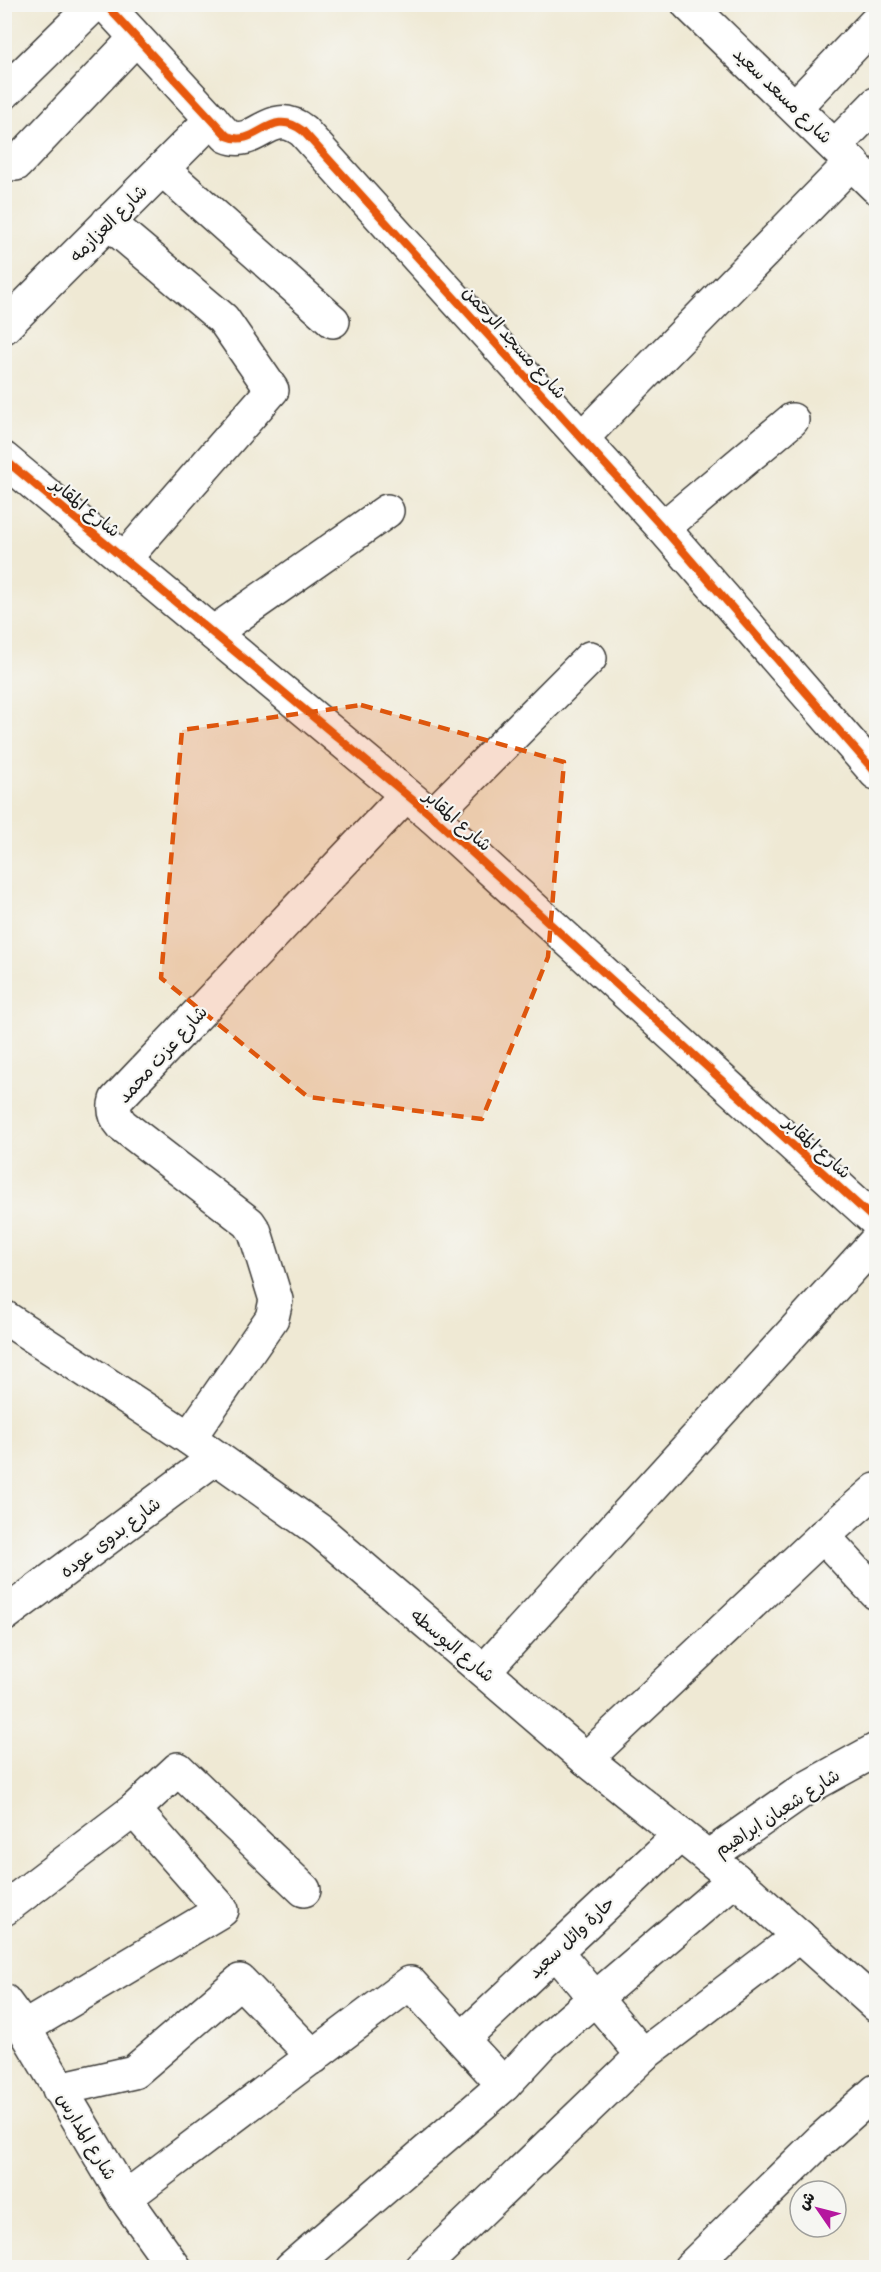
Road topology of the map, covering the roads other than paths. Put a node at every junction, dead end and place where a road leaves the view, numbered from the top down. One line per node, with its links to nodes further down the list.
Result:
1 (95, 4): 6 (street)
2 (105, 4): 5 (street, شارع مسجد الرحمن)
3 (688, 4): 8 (street, شارع مسعد سعيد)
4 (876, 22): 8 (street)
5 (136, 38): 9 (street, شارع مسجد الرحمن); 11 (street)
6 (4, 93)
7 (876, 104): 10 (street)
8 (795, 107): 10 (street, شارع مسعد سعيد)
9 (212, 119): 12 (street, شارع العزازمه); 18 (street, شارع مسجد الرحمن)
10 (844, 154): 13 (street, شارع مسعد سعيد); 18 (street)
11 (16, 164)
12 (162, 169): 14 (street, شارع العزازمه); 15 (street)
13 (876, 187)
14 (108, 222): 16 (street, شارع العزازمه); 22 (street)
15 (333, 321)
16 (4, 327)
17 (792, 420): 21 (street)
18 (582, 438): 21 (street, شارع مسجد الرحمن)
19 (4, 459): 22 (street, شارع المقابر)
20 (387, 511): 23 (street)
21 (663, 528): 25 (street, شارع مسجد الرحمن)
22 (125, 558): 23 (street, شارع المقابر)
23 (213, 633): 26 (street, شارع المقابر)
24 (590, 658): 27 (street)
25 (874, 767)
26 (406, 795): 27 (street, شارع المقابر); 31 (street, شارع عزت محمد)
27 (432, 816): 28 (street, شارع المقابر)
28 (876, 1221)
29 (876, 1241): 37 (street)
30 (4, 1317): 31 (street, شارع البوسطه)
31 (189, 1438): 32 (street, شارع البوسطه)
32 (215, 1458): 36 (street, شارع بدوى عوده); 37 (street, شارع البوسطه)
33 (876, 1490): 34 (street)
34 (823, 1536): 35 (street); 39 (street)
35 (876, 1593)
36 (4, 1616)
37 (484, 1671): 39 (street, شارع البوسطه)
38 (876, 1750): 42 (street, شارع شعبان ابراهيم)
39 (586, 1759): 41 (street, شارع البوسطه)
40 (134, 1810): 44 (street); 45 (street); 51 (street)
41 (680, 1834): 42 (street, شارع البوسطه); 47 (street, حارة وائل سعيد)
42 (708, 1857): 43 (street, شارع البوسطه)
43 (735, 1879): 46 (street, شارع البوسطه); 48 (street)
44 (304, 1890)
45 (4, 1909)
46 (799, 1936): 50 (street, شارع البوسطه); 53 (street)
47 (556, 1952): 48 (street); 52 (street, حارة وائل سعيد)
48 (594, 1999): 53 (street); 55 (street)
49 (4, 2001): 51 (street, شارع المدارس)
50 (876, 2005)
51 (24, 2028): 56 (street, شارع المدارس)
52 (462, 2039): 54 (street); 55 (street)
53 (643, 2055): 61 (street)
54 (314, 2057): 56 (street); 58 (street)
55 (504, 2085): 60 (street)
56 (59, 2089): 58 (street, شارع المدارس)
57 (876, 2091): 62 (street)
58 (124, 2199): 59 (street, شارع المدارس)
59 (175, 2268)
60 (291, 2268)
61 (421, 2268)
62 (690, 2268)

